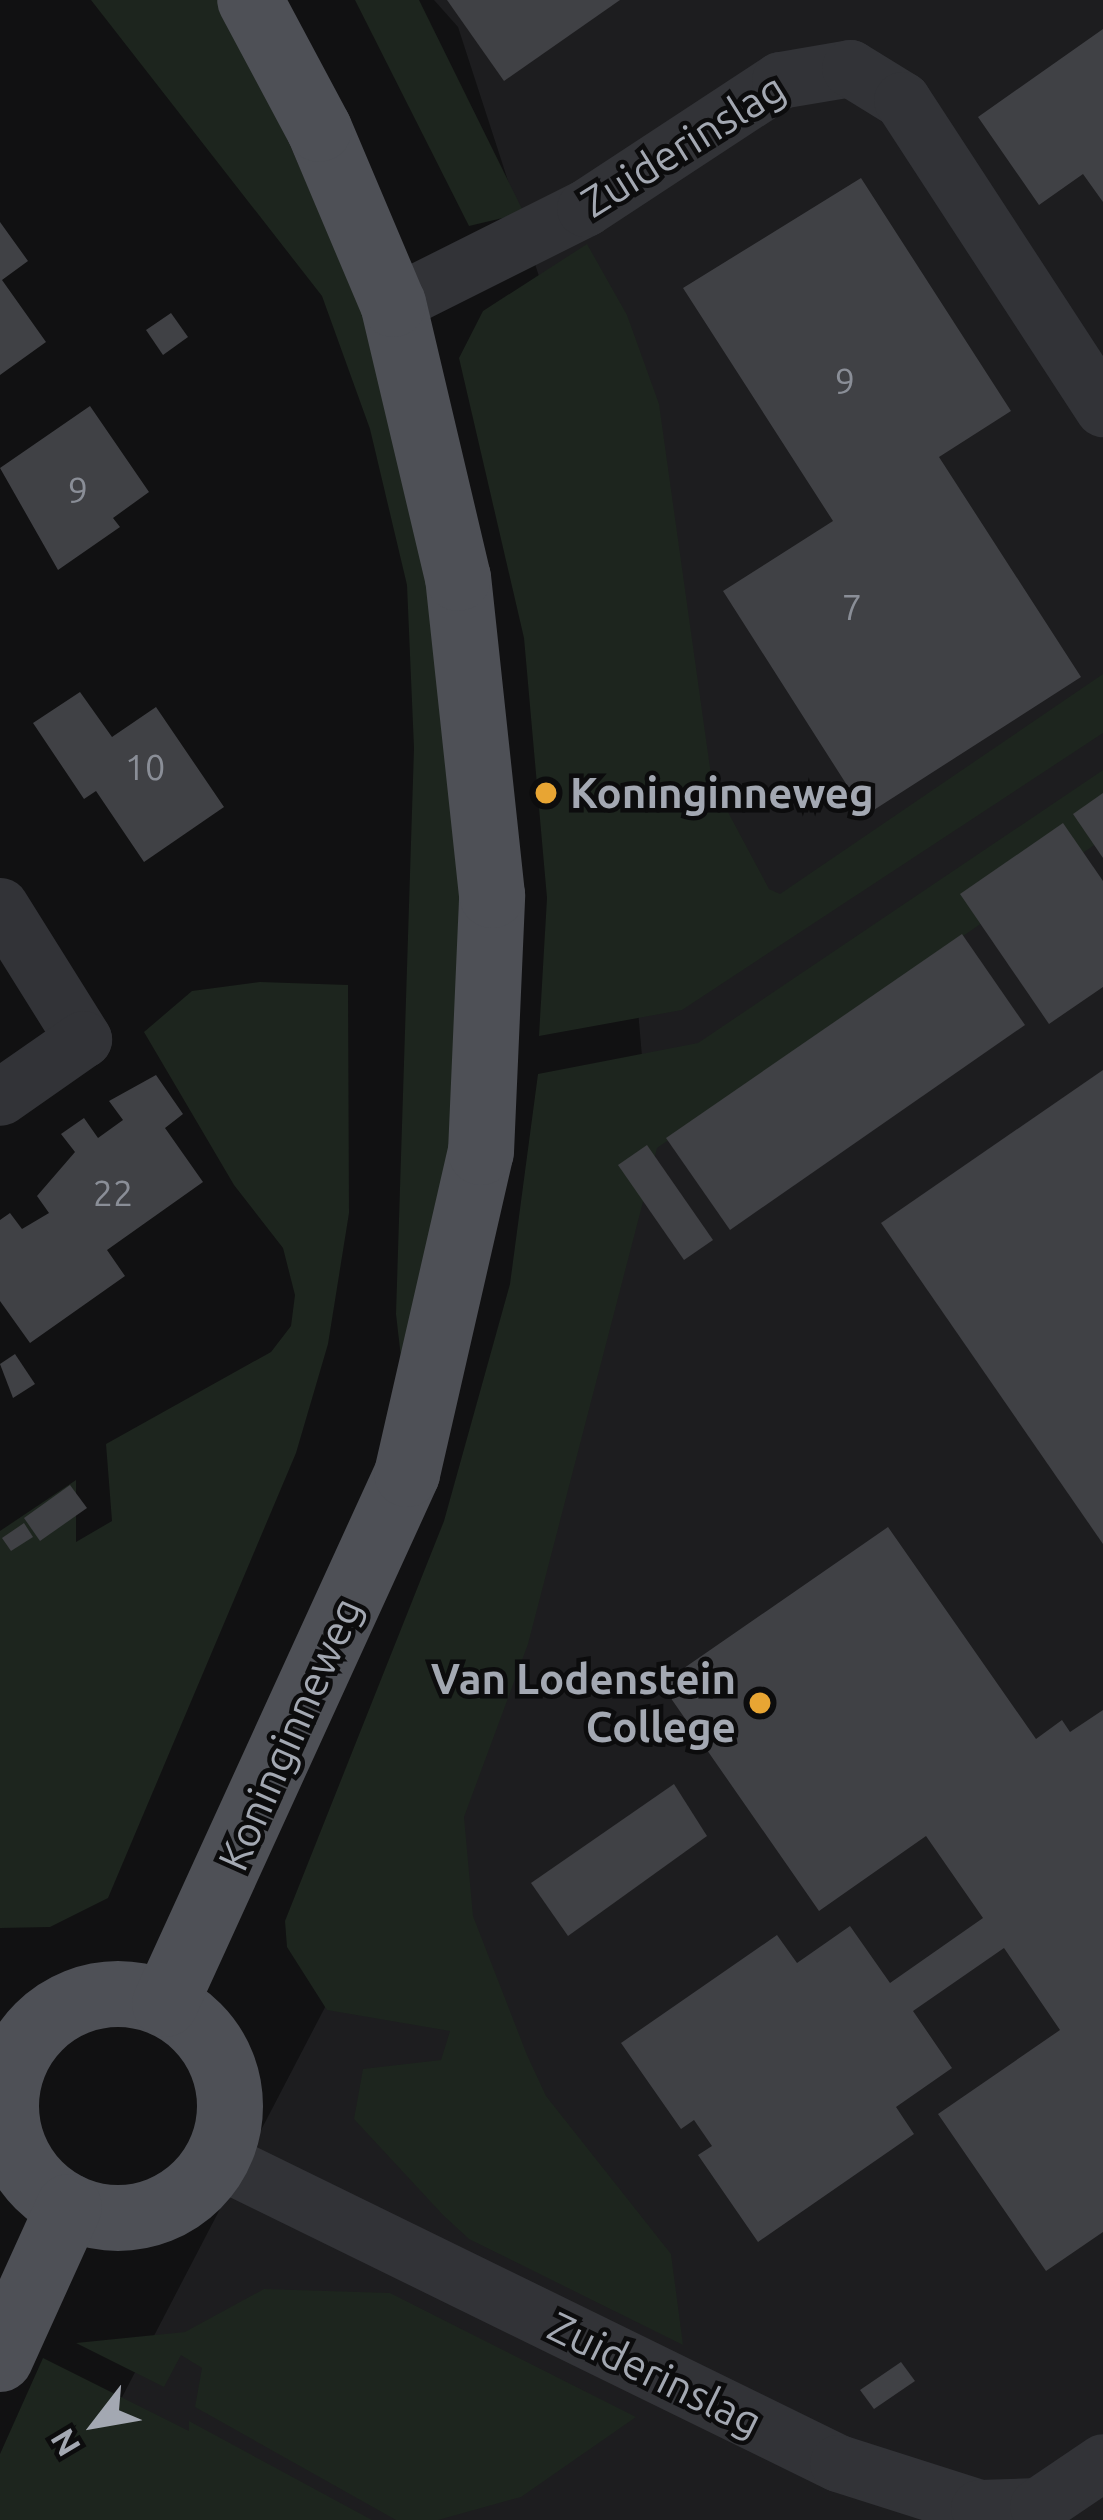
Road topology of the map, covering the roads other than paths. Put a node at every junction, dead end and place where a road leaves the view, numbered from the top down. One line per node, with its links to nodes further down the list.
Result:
1 (250, 0): 2 (main road, Koninginneweg)
2 (393, 304): 3 (street, Zuiderinslag); 6 (main road, Koninginneweg)
3 (1103, 408)
4 (0, 906): 5 (street)
5 (0, 1097)
6 (165, 2004): 7 (main road); 8 (main road)
7 (8, 2056): 9 (main road)
8 (217, 2159): 9 (main road); 11 (street, Zuiderinslag)
9 (69, 2207): 10 (main road)
10 (0, 2359)
11 (1103, 2462)

